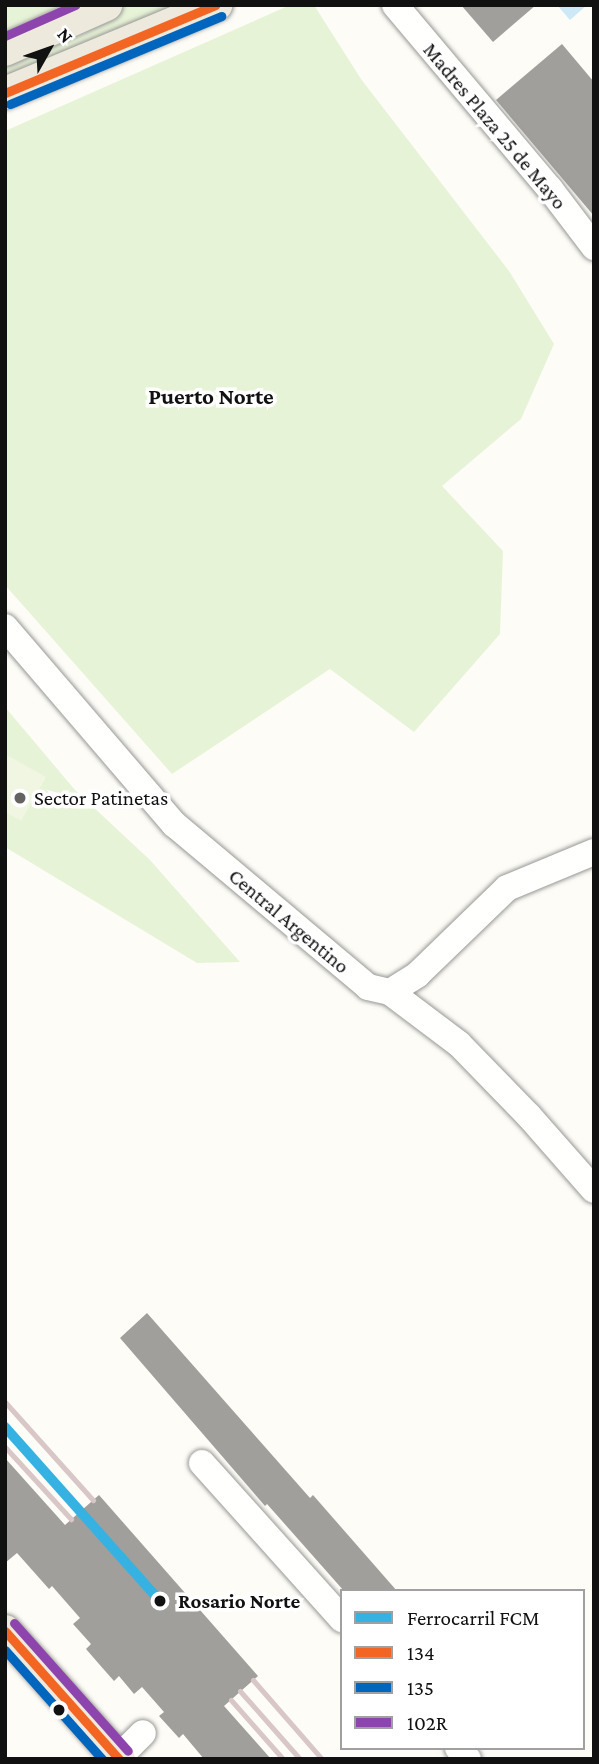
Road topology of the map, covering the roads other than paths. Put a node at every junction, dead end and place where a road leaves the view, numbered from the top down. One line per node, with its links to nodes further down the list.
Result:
1 (106, 5): 4 (main road)
2 (216, 5): 5 (main road)
3 (395, 5): 6 (street, Madres Plaza 25 de Mayo)
4 (5, 50)
5 (5, 93)
6 (594, 247)
7 (5, 627): 9 (street, Central Argentino)
8 (594, 852): 9 (street)
9 (390, 992): 10 (street, Central Argentino)
10 (594, 1191)
11 (202, 1463): 12 (street)
12 (340, 1617)
13 (5, 1631): 15 (main road)
14 (143, 1732): 15 (street)
15 (118, 1758)

